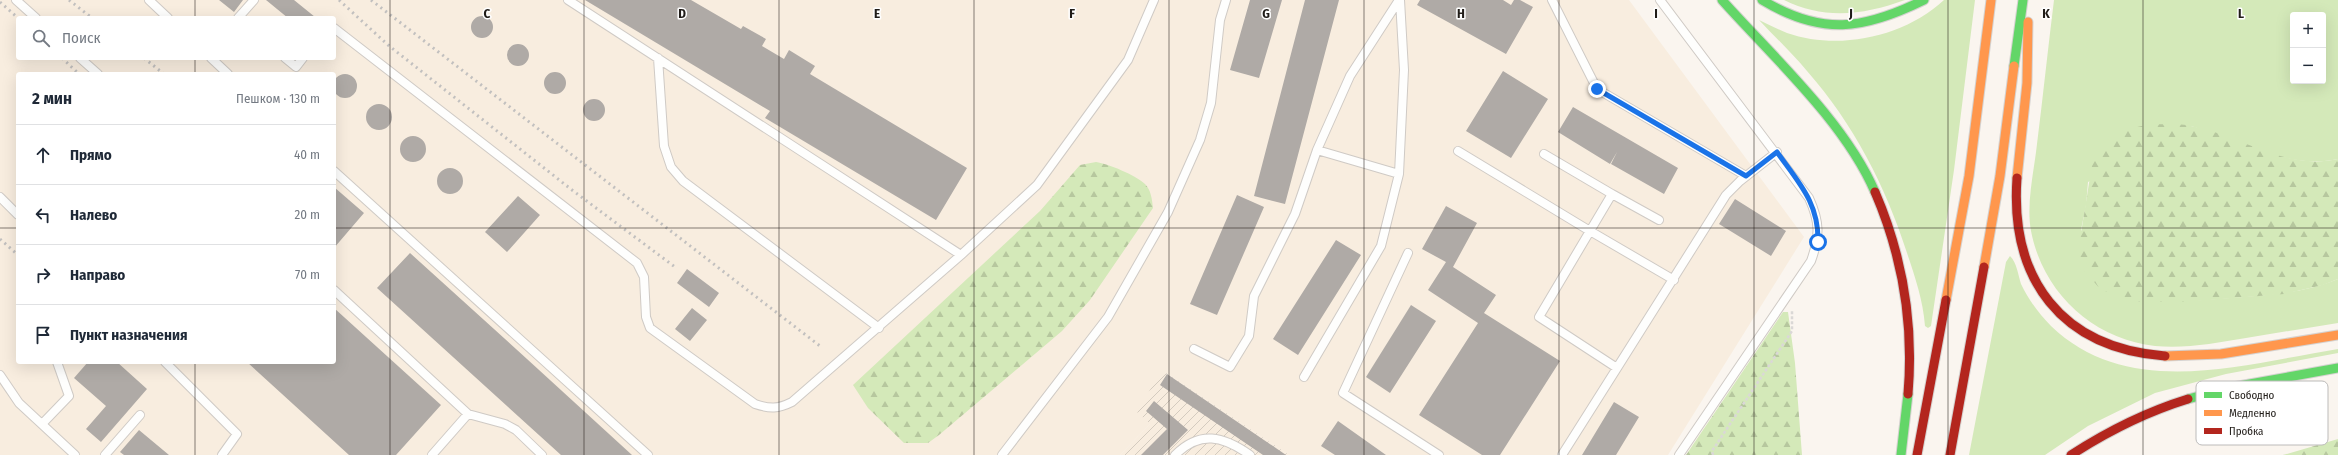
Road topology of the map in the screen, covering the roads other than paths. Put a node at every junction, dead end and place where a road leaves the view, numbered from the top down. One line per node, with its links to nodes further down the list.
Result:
1 (16, 0): 16 (lane)
2 (149, 0): 17 (lane)
3 (254, 0): 18 (lane)
4 (568, 0): 20 (lane)
5 (1154, 0): 40 (lane)
6 (1226, 0): 63 (lane)
7 (1399, 0): 27 (lane); 32 (lane)
8 (1552, 0): 33 (lane)
9 (1660, 0): 29 (lane)
10 (1722, 0): 69 (main road)
11 (1762, 0): 12 (main road)
12 (1924, 0)
13 (1992, 0): 70 (main road)
14 (2023, 0): 71 (main road)
15 (2029, 0): 44 (main road)
16 (34, 16)
17 (166, 16)
18 (240, 16)
19 (336, 30): 43 (lane)
20 (658, 58): 40 (lane); 43 (lane)
21 (82, 60): 25 (lane)
22 (213, 60): 26 (lane)
23 (287, 60): 24 (lane)
24 (302, 60)
25 (96, 72)
26 (226, 72)
27 (1317, 150): 32 (lane); 45 (lane)
28 (1458, 151): 38 (lane)
29 (1777, 152): 33 (lane); 68 (lane)
30 (1544, 154): 34 (lane)
31 (336, 172): 62 (lane)
32 (1399, 174): 51 (lane)
33 (1746, 176): 41 (lane)
34 (1612, 194): 37 (lane); 38 (lane)
35 (0, 197): 36 (lane)
36 (16, 213)
37 (1659, 220)
38 (1590, 231): 41 (lane); 48 (lane)
39 (1408, 253): 66 (lane)
40 (961, 255): 43 (lane)
41 (1674, 280): 48 (lane)
42 (336, 292): 54 (lane)
43 (879, 328)
44 (2338, 335)
45 (1194, 349)
46 (58, 364): 56 (lane)
47 (167, 364): 59 (lane)
48 (1617, 368): 67 (lane)
49 (2338, 368): 52 (main road)
50 (0, 375): 56 (lane)
51 (1304, 377)
52 (2267, 381)
53 (2196, 397): 72 (main road)
54 (468, 414): 60 (lane); 61 (lane)
55 (140, 415): 58 (lane)
56 (42, 424): 57 (lane)
57 (75, 455)
58 (105, 455)
59 (222, 455)
60 (432, 455)
61 (542, 455)
62 (648, 455)
63 (1002, 455)
64 (1175, 455): 65 (lane)
65 (1250, 455)
66 (1439, 455)
67 (1562, 455)
68 (1679, 455)
69 (1901, 455)
70 (1917, 455)
71 (1950, 455)
72 (2071, 455)

